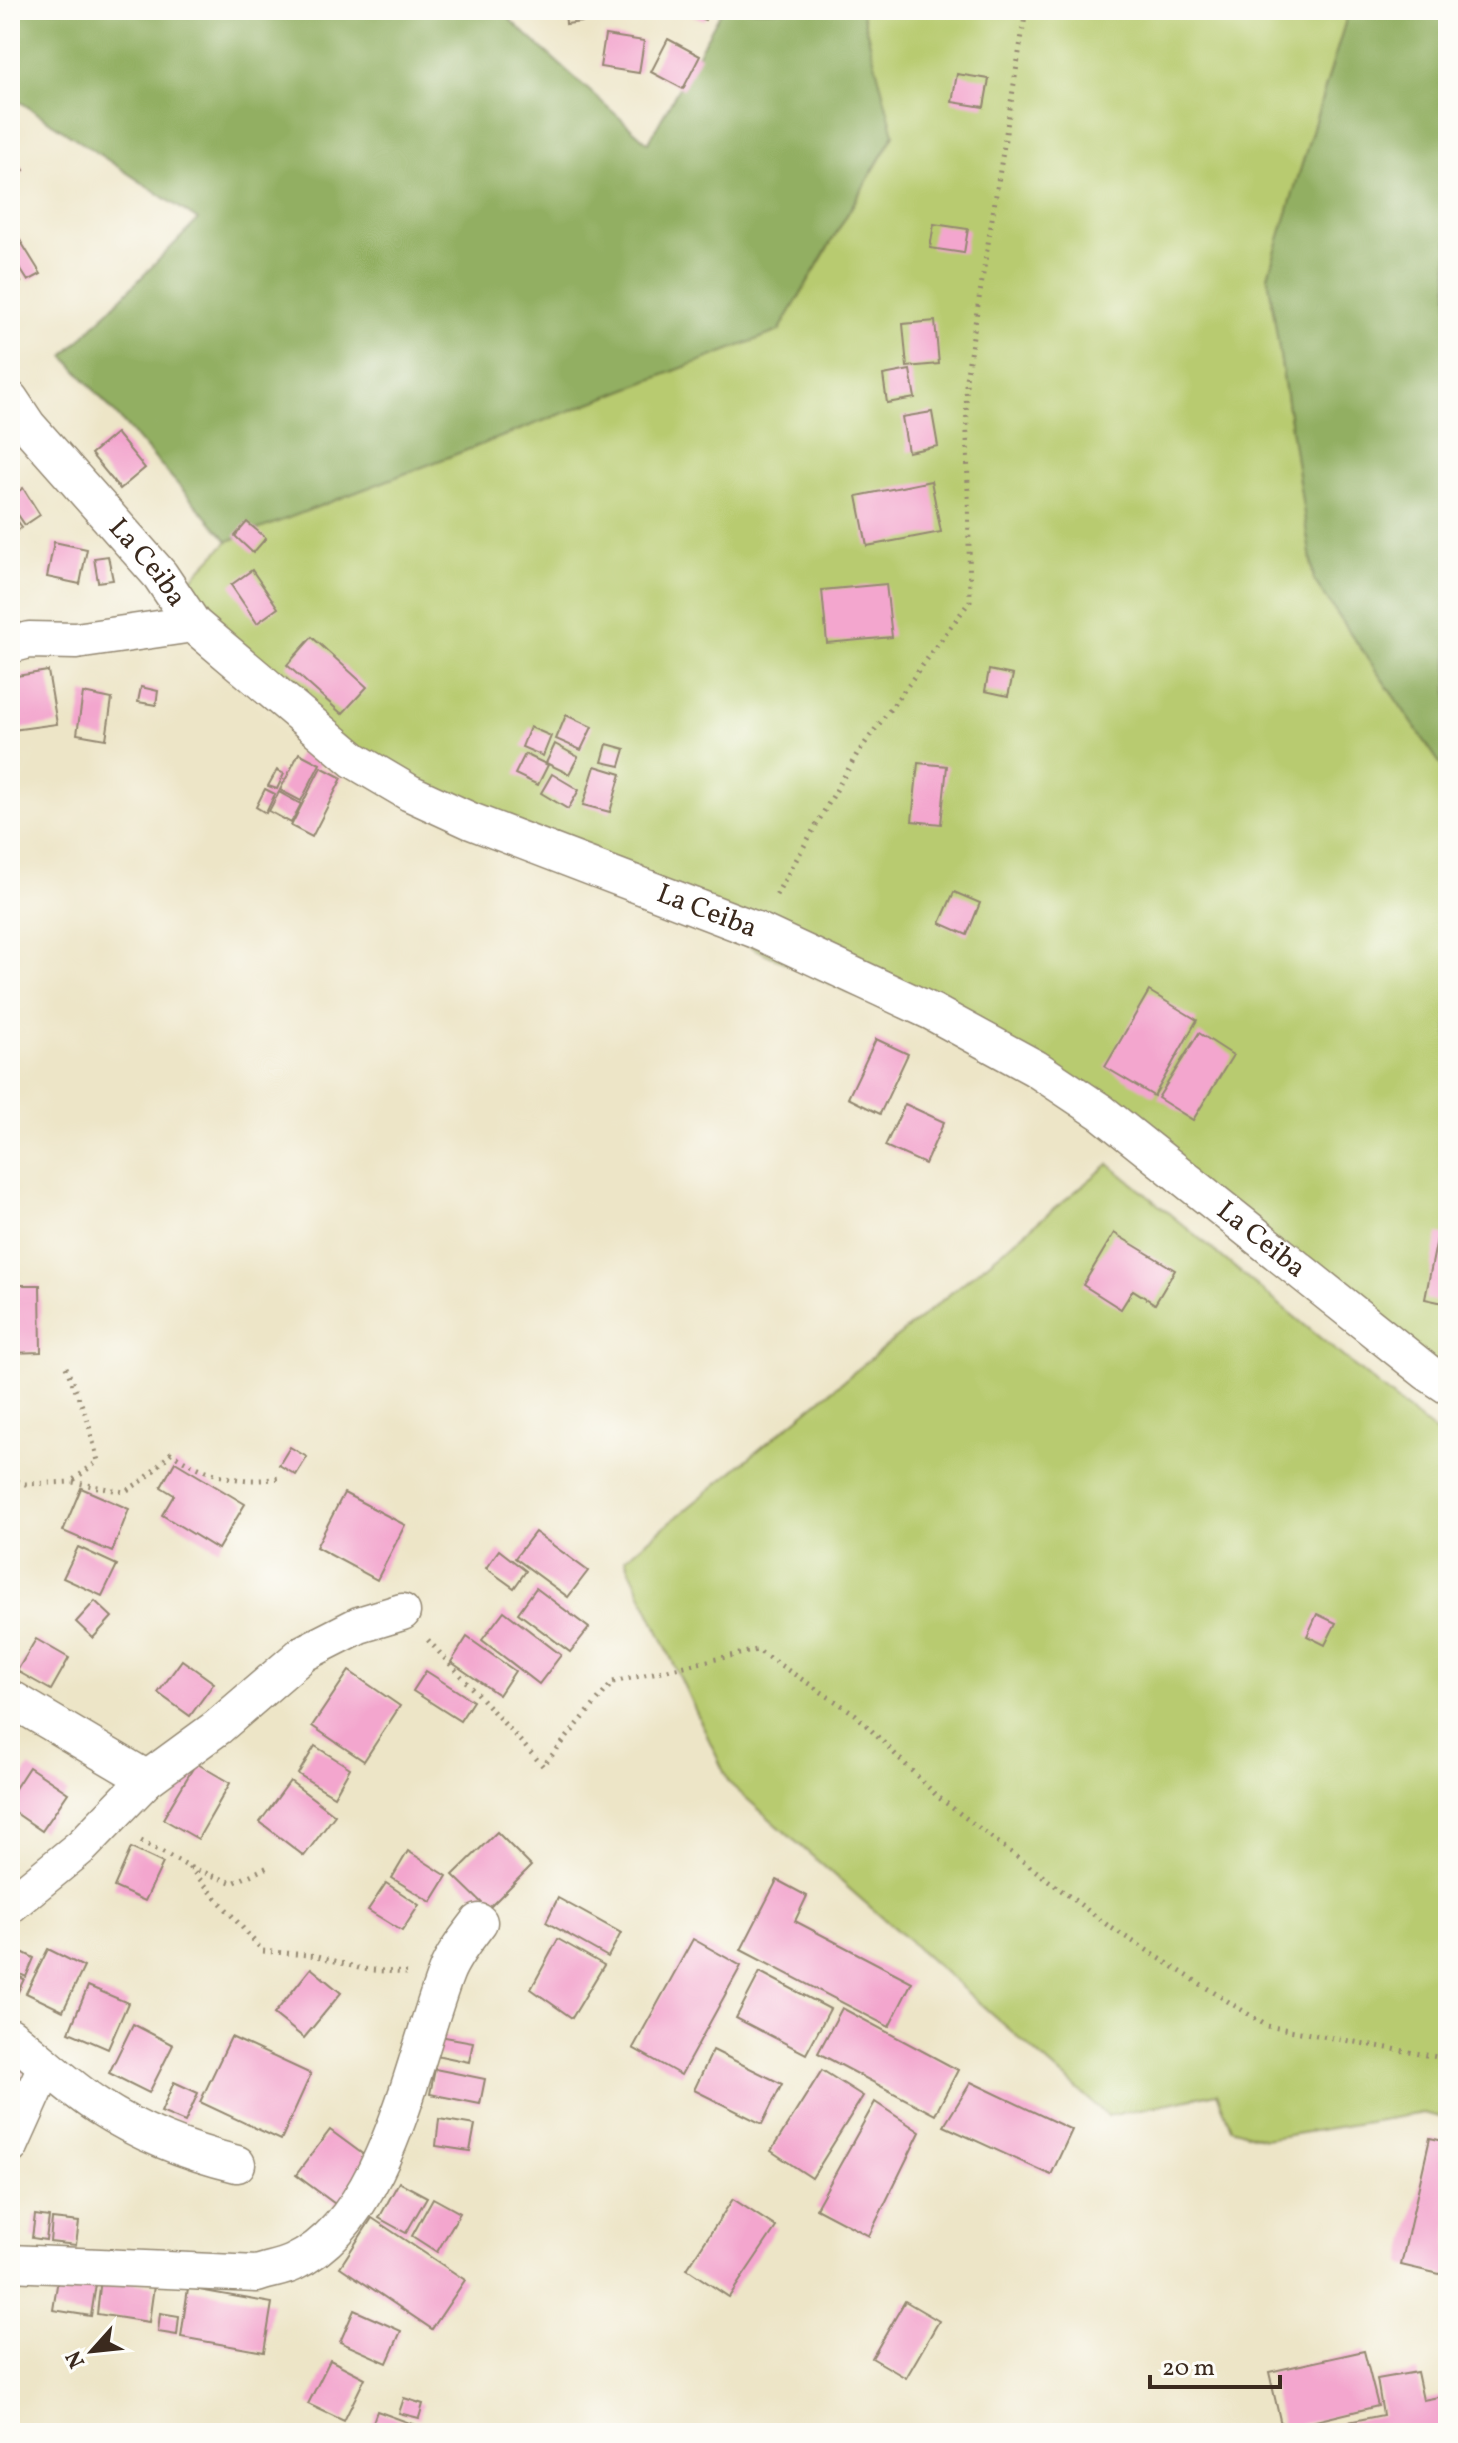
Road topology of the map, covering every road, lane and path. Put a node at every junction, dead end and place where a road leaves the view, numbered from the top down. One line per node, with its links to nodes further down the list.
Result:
1 (1026, 10): 5 (path)
2 (10, 399): 3 (street, La Ceiba)
3 (193, 624): 4 (street); 5 (street, La Ceiba)
4 (10, 645)
5 (756, 930): 7 (street, La Ceiba)
6 (66, 1367): 10 (path)
7 (1448, 1386)
8 (10, 1478): 10 (path)
9 (279, 1478): 10 (path)
10 (72, 1482)
11 (402, 1612): 13 (street); 21 (path)
12 (10, 1698): 13 (street)
13 (147, 1779): 14 (street)
14 (104, 1823): 16 (path); 17 (street)
15 (270, 1866): 16 (path)
16 (189, 1867): 19 (path)
17 (10, 1905)
18 (479, 1922): 19 (street)
19 (447, 1971): 25 (street)
20 (10, 2036): 22 (street)
21 (1448, 2059)
22 (46, 2066): 23 (street); 24 (street)
23 (10, 2146)
24 (237, 2164)
25 (10, 2263)

